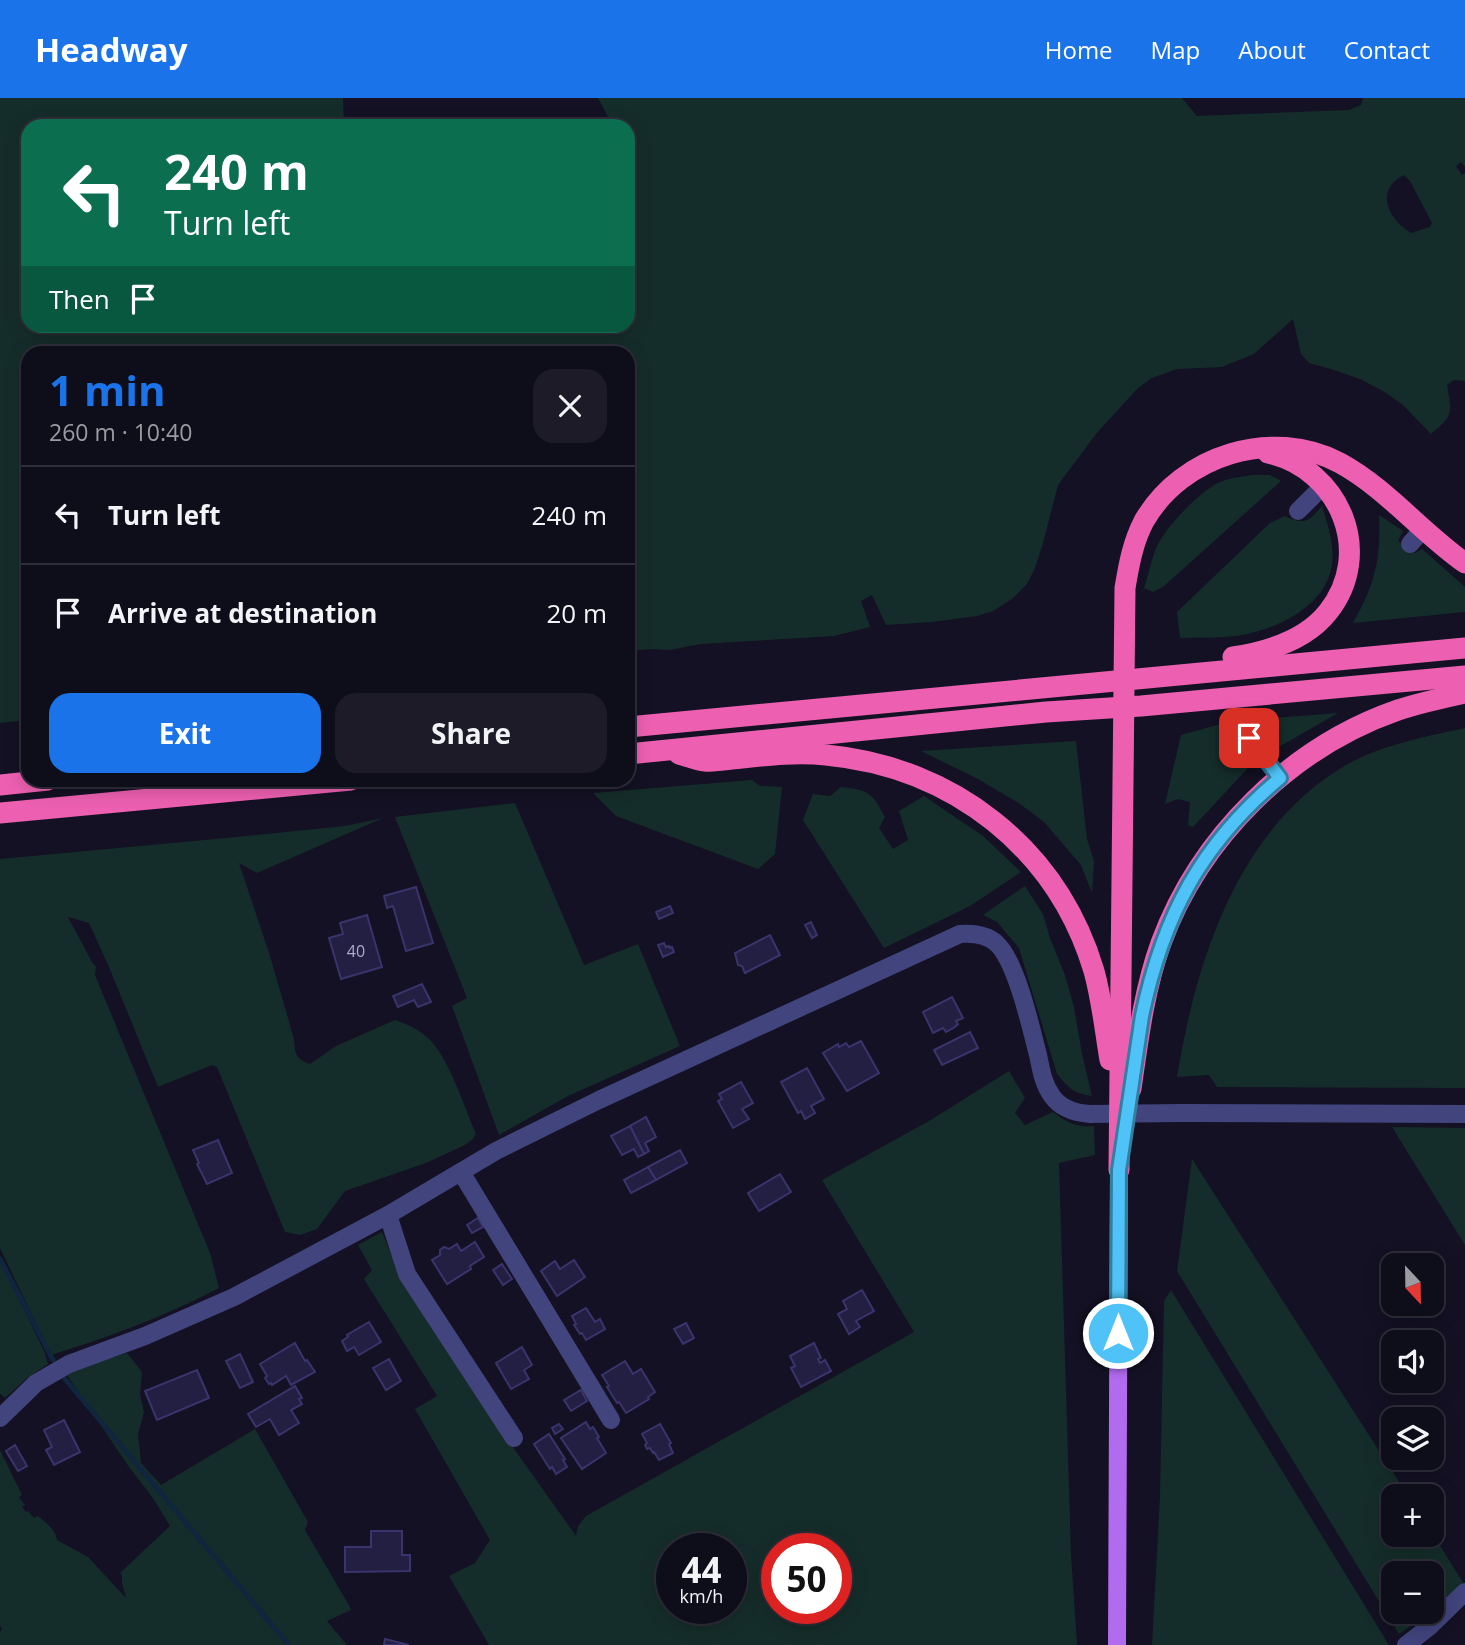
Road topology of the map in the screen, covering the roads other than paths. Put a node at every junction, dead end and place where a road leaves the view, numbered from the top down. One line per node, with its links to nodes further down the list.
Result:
1 (1244, 450): 2 (highway); 4 (highway); 18 (highway)
2 (1324, 485): 3 (street); 7 (highway)
3 (1298, 511)
4 (1465, 563)
5 (1465, 648): 7 (highway)
6 (1465, 676): 11 (highway)
7 (1139, 678): 9 (highway)
8 (1465, 693): 13 (highway)
9 (635, 726)
10 (1249, 738): 13 (street)
11 (664, 751): 12 (highway); 18 (highway)
12 (635, 753)
13 (1280, 778): 18 (highway)
14 (21, 783): 15 (highway)
15 (0, 785)
16 (277, 787): 17 (highway)
17 (0, 813)
18 (1122, 1099): 20 (highway)
19 (1465, 1114): 21 (street)
20 (1119, 1170): 27 (main road)
21 (461, 1172): 22 (street); 24 (street)
22 (388, 1215): 23 (street); 25 (street)
23 (0, 1418)
24 (611, 1420)
25 (514, 1438)
26 (1465, 1592): 28 (street)
27 (1117, 1645)
28 (1406, 1645)

